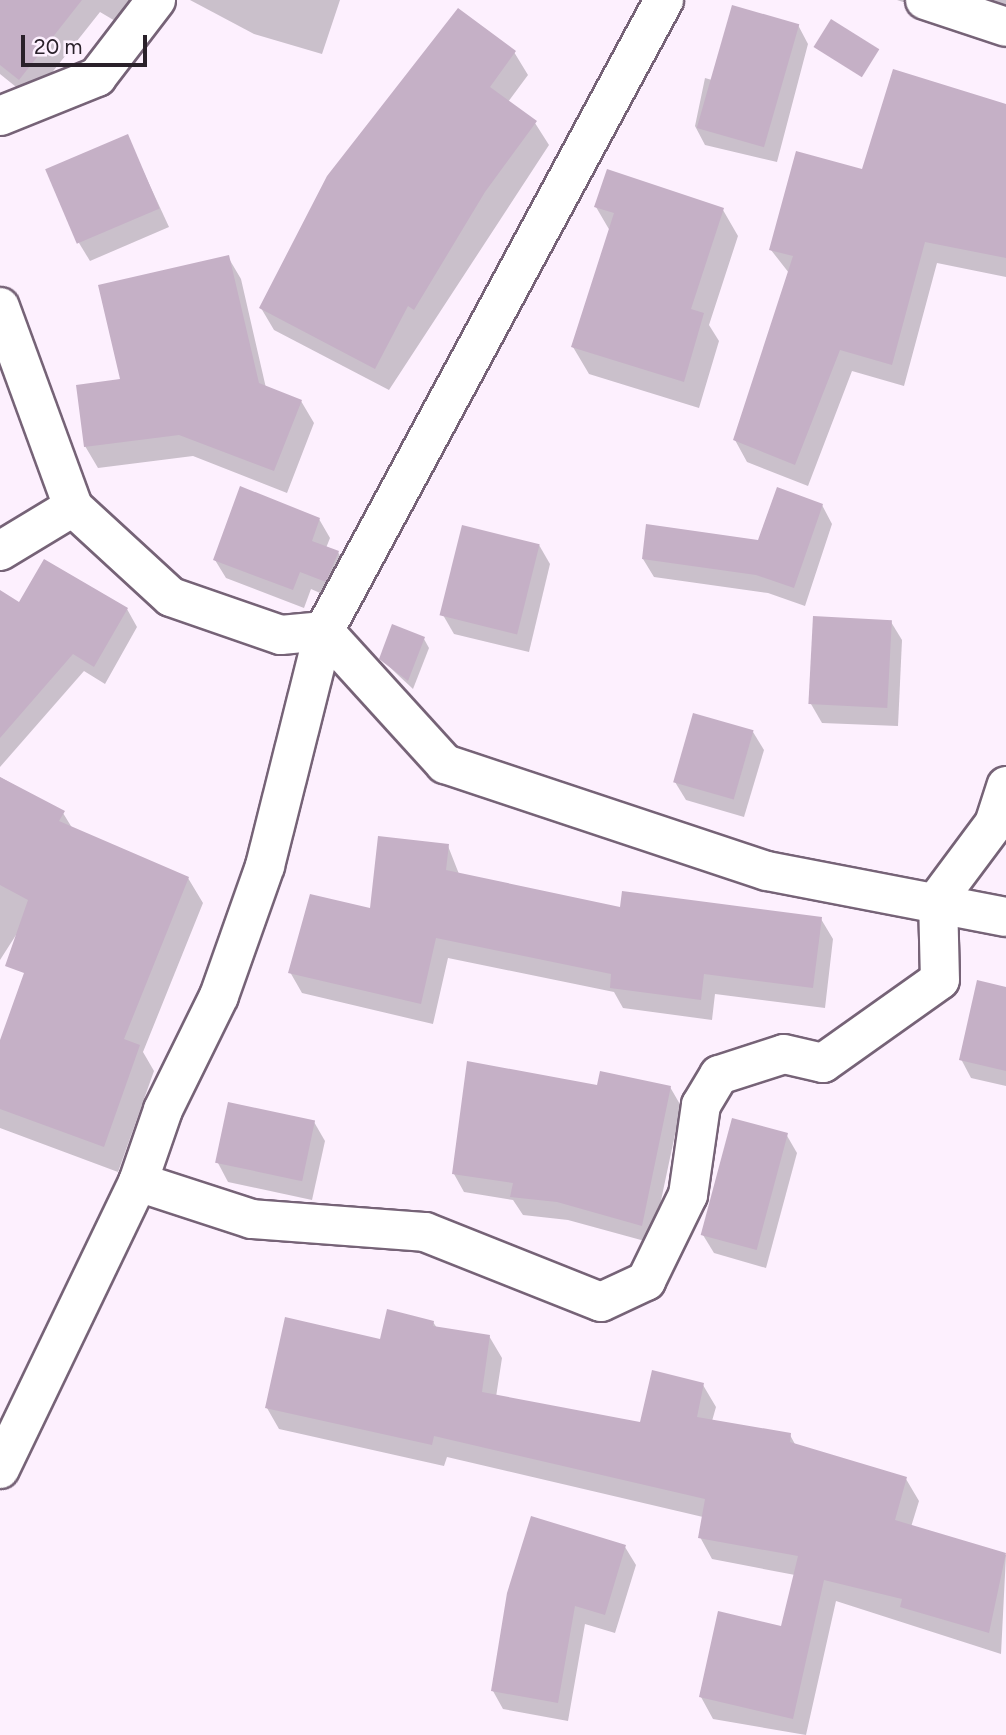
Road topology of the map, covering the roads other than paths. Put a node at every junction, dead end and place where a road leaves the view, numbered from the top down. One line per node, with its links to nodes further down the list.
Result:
1 (156, 0): 5 (street)
2 (664, 0): 9 (street)
3 (925, 0): 4 (street)
4 (1006, 27)
5 (0, 116)
6 (0, 307): 7 (street)
7 (73, 507): 8 (street); 9 (street)
8 (0, 551)
9 (324, 631): 11 (street); 13 (street)
10 (1006, 786): 11 (street)
11 (938, 899): 12 (street); 13 (street)
12 (1006, 916)
13 (138, 1182): 14 (street)
14 (0, 1469)

